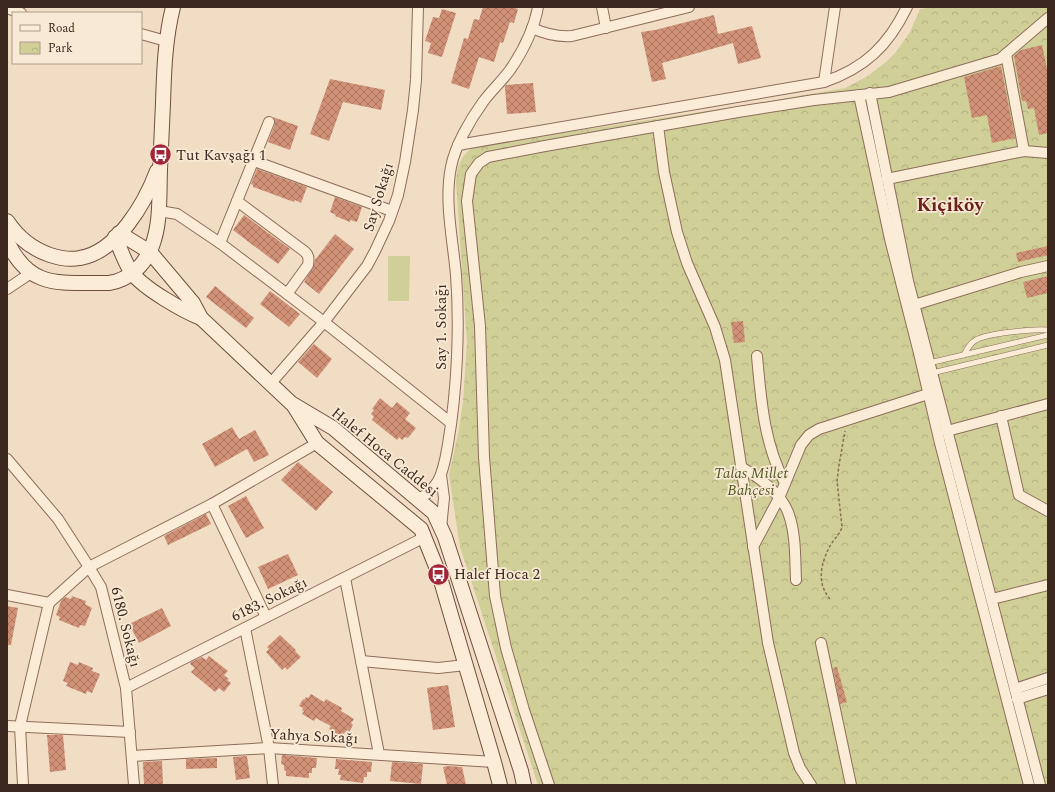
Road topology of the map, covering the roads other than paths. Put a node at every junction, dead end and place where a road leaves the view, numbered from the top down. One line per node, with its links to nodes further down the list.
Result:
1 (173, 7): 14 (main road)
2 (418, 7): 29 (street, Say Sokağı)
3 (538, 7): 11 (street, Say 1. Sokağı)
4 (602, 7): 12 (street)
5 (689, 7): 12 (street)
6 (835, 7): 16 (street)
7 (907, 7): 16 (street)
8 (7, 8): 9 (street)
9 (18, 12)
10 (1048, 18): 15 (street)
11 (532, 28): 12 (street); 21 (street, Say 1. Sokağı)
12 (606, 28)
13 (142, 34): 14 (street)
14 (166, 41): 24 (main road)
15 (1006, 54): 17 (street); 22 (street)
16 (824, 82): 21 (street)
17 (870, 93): 18 (street); 26 (street)
18 (859, 95): 20 (street); 52 (street)
19 (269, 122): 25 (street)
20 (658, 126): 60 (street); 98 (street)
21 (458, 145): 56 (street, Say 1. Sokağı)
22 (1024, 151): 23 (street); 26 (street)
23 (1048, 153)
24 (160, 155): 28 (main road); 31 (main road)
25 (254, 161): 27 (street); 29 (street)
26 (887, 179): 42 (street)
27 (237, 201): 33 (street); 41 (street)
28 (159, 211): 33 (street); 35 (main road)
29 (392, 211): 44 (street, Say Sokağı)
30 (7, 221): 34 (main road)
31 (117, 235): 34 (main road); 35 (main road); 39 (main road)
32 (7, 241): 36 (main road)
33 (220, 243): 41 (street)
34 (36, 248): 36 (main road); 38 (main road)
35 (150, 252): 39 (main road); 43 (main road)
36 (11, 258): 38 (main road)
37 (1048, 266): 42 (street)
38 (31, 273): 39 (main road); 40 (street)
39 (132, 274): 43 (main road)
40 (7, 289)
41 (287, 294): 44 (street)
42 (914, 305): 50 (street)
43 (201, 318): 51 (main road)
44 (324, 322): 51 (street, Say Sokağı); 56 (street)
45 (1048, 330): 48 (lane)
46 (1048, 335): 48 (lane)
47 (1048, 346): 50 (lane)
48 (964, 355): 50 (lane)
49 (757, 356): 62 (street)
50 (930, 368): 57 (street)
51 (271, 383): 53 (main road)
52 (928, 394): 62 (street); 101 (street)
53 (291, 403): 58 (main road); 64 (main road, Halef Hoca Caddesi)
54 (1048, 404): 55 (street)
55 (1002, 416): 57 (street); 66 (street)
56 (451, 423): 61 (street, Say 1. Sokağı)
57 (947, 431): 75 (street)
58 (317, 443): 65 (street); 68 (main road)
59 (7, 459): 70 (street, 6180. Sokağı)
60 (741, 467): 63 (street); 69 (street)
61 (441, 475): 64 (street, Say 1. Sokağı); 67 (street)
62 (785, 483): 63 (street)
63 (779, 498): 69 (street); 72 (street)
64 (418, 500): 67 (main road, Halef Hoca Caddesi)
65 (212, 504): 70 (street); 77 (street)
66 (1048, 512)
67 (441, 528): 97 (main road, Halef Hoca Caddesi)
68 (425, 537): 71 (street, 6183. Sokağı); 81 (main road)
69 (753, 547): 99 (street)
70 (89, 567): 76 (street); 83 (street, 6180. Sokağı)
71 (344, 578): 77 (street, 6183. Sokağı); 80 (street)
72 (796, 580)
73 (1048, 585): 75 (street)
74 (7, 595): 76 (street)
75 (992, 599): 85 (street)
76 (49, 603): 87 (street)
77 (266, 617): 78 (street, 6183. Sokağı)
78 (245, 628): 83 (street, 6183. Sokağı); 89 (street)
79 (821, 643): 100 (street)
80 (361, 661): 81 (street); 90 (street)
81 (466, 665): 92 (main road)
82 (1048, 678): 85 (street)
83 (126, 688): 88 (street, 6180. Sokağı)
84 (1048, 689): 85 (street)
85 (1016, 694): 102 (street)
86 (7, 726): 87 (street)
87 (20, 726): 88 (street); 93 (street)
88 (130, 732): 91 (street, 6180. Sokağı)
89 (269, 748): 90 (street, Yahya Sokağı); 91 (street, Yahya Sokağı); 95 (street)
90 (379, 754): 92 (street, Yahya Sokağı)
91 (132, 756): 94 (street, 6180. Sokağı)
92 (494, 762): 96 (main road)
93 (23, 785)
94 (134, 785)
95 (273, 785)
96 (500, 785)
97 (524, 785)
98 (549, 785)
99 (811, 785)
100 (851, 785)
101 (1029, 785)
102 (1040, 785)

